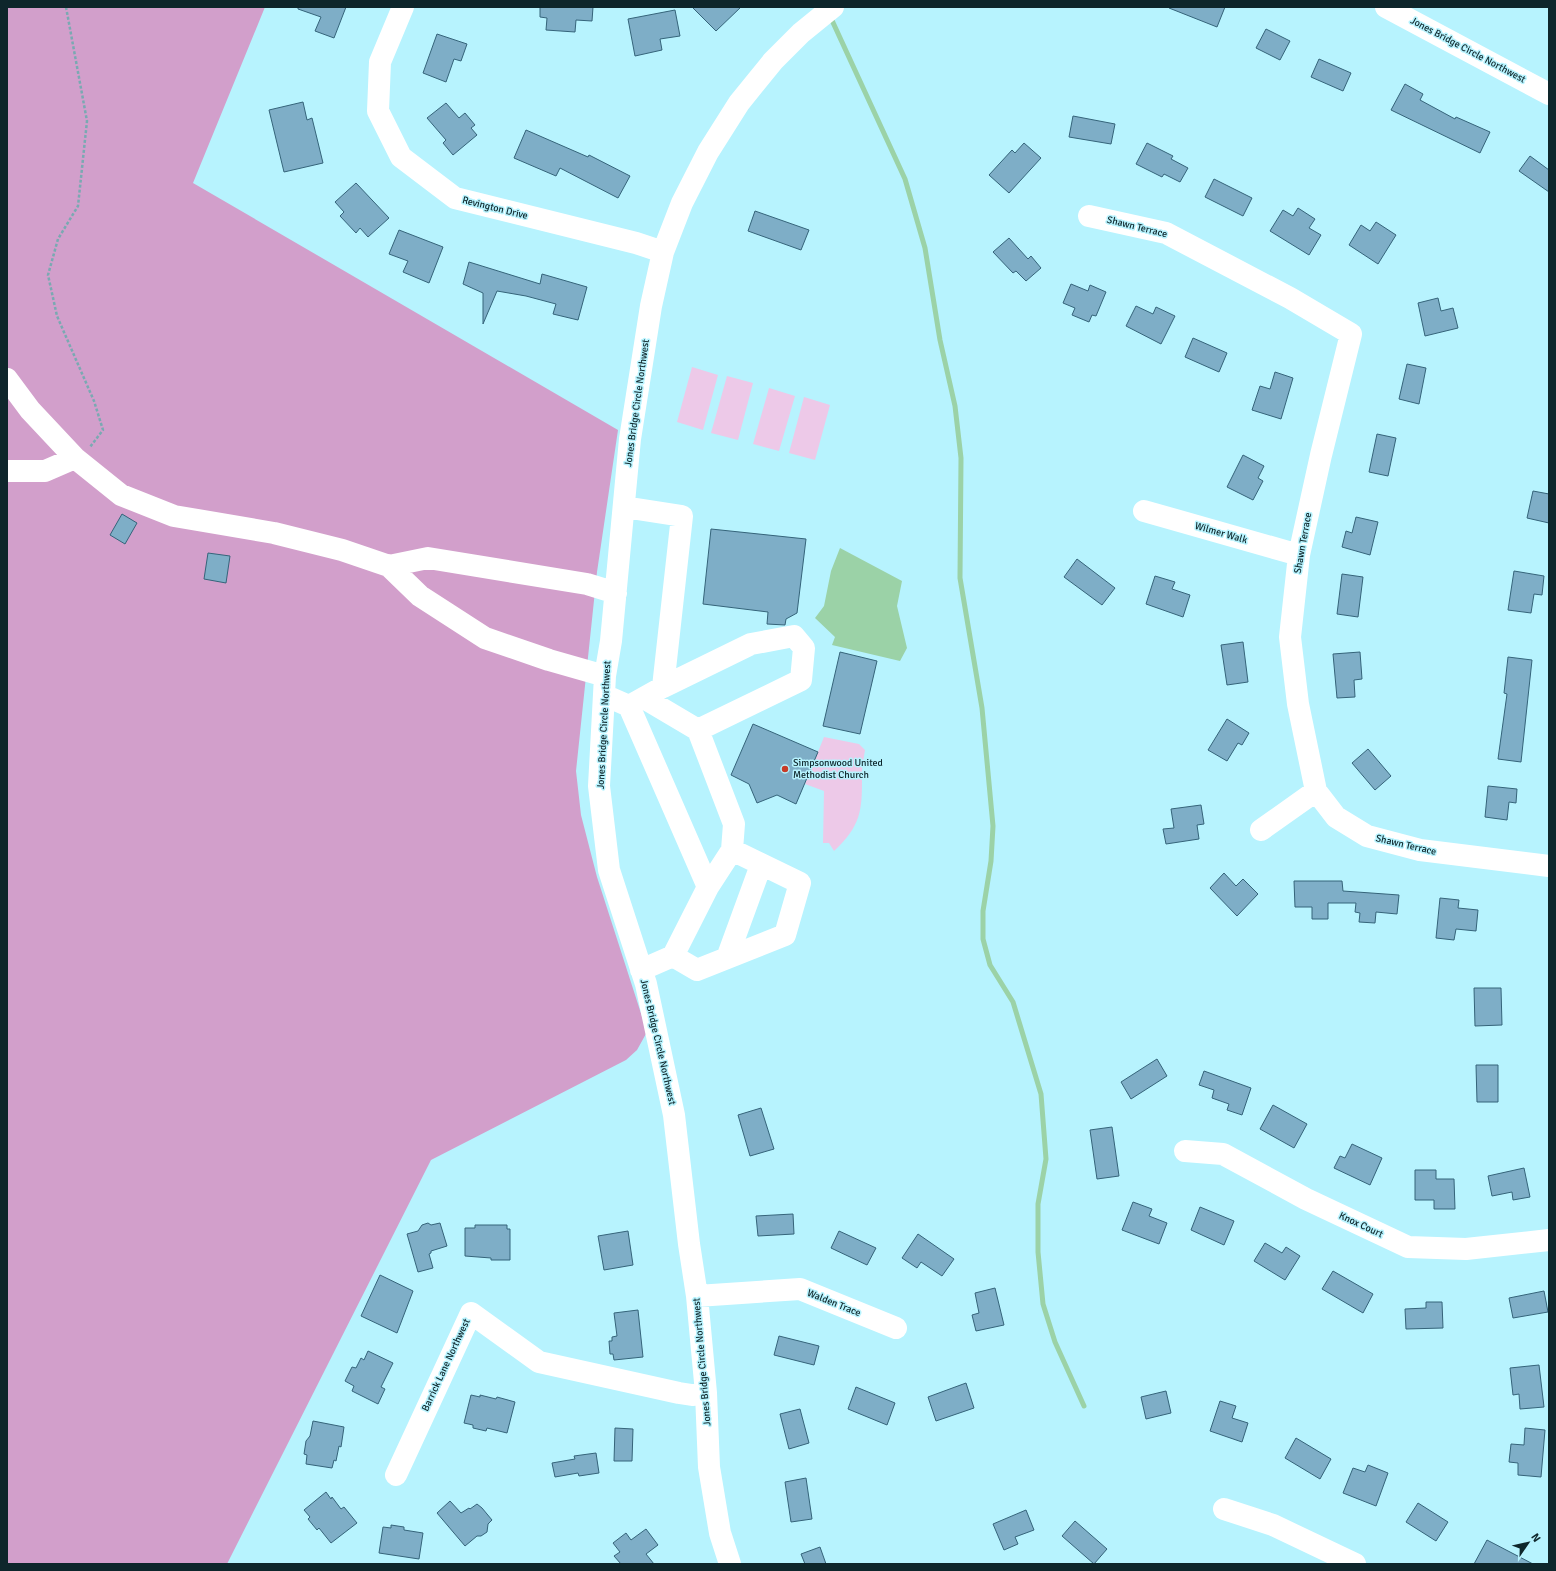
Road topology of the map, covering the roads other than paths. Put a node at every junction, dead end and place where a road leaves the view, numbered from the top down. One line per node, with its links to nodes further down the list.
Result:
1 (403, 7): 6 (street, Revington Drive)
2 (833, 7): 6 (street, Jones Bridge Circle Northwest)
3 (1386, 7): 4 (street, Jones Bridge Circle Northwest)
4 (1549, 94)
5 (1089, 216): 12 (street, Shawn Terrace)
6 (663, 252): 10 (street, Jones Bridge Circle Northwest)
7 (7, 380): 8 (street)
8 (77, 460): 9 (street); 13 (street)
9 (7, 471)
10 (624, 507): 14 (street, Jones Bridge Circle Northwest); 16 (street)
11 (1144, 511): 12 (street, Wilmer Walk)
12 (1299, 555): 19 (street, Shawn Terrace)
13 (389, 566): 14 (street); 15 (street)
14 (616, 593): 15 (street, Jones Bridge Circle Northwest)
15 (605, 685): 17 (street); 27 (street, Jones Bridge Circle Northwest)
16 (663, 686): 17 (street); 18 (street)
17 (637, 702): 18 (street); 24 (street)
18 (698, 730): 21 (street)
19 (1316, 791): 20 (street); 23 (street, Shawn Terrace)
20 (1261, 830)
21 (732, 850): 22 (street); 24 (street)
22 (761, 865): 26 (street); 26 (street)
23 (1549, 866)
24 (708, 887): 25 (street)
25 (673, 956): 26 (street); 27 (street)
26 (727, 958)
27 (641, 970): 30 (street, Jones Bridge Circle Northwest)
28 (1185, 1151): 29 (street, Knox Court)
29 (1549, 1240)
30 (697, 1296): 31 (street, Walden Trace); 32 (street, Jones Bridge Circle Northwest)
31 (896, 1328)
32 (706, 1393): 33 (street, Barrick Lane Northwest); 35 (street, Jones Bridge Circle Northwest)
33 (396, 1475)
34 (1224, 1509): 36 (street)
35 (730, 1564)
36 (1355, 1564)

